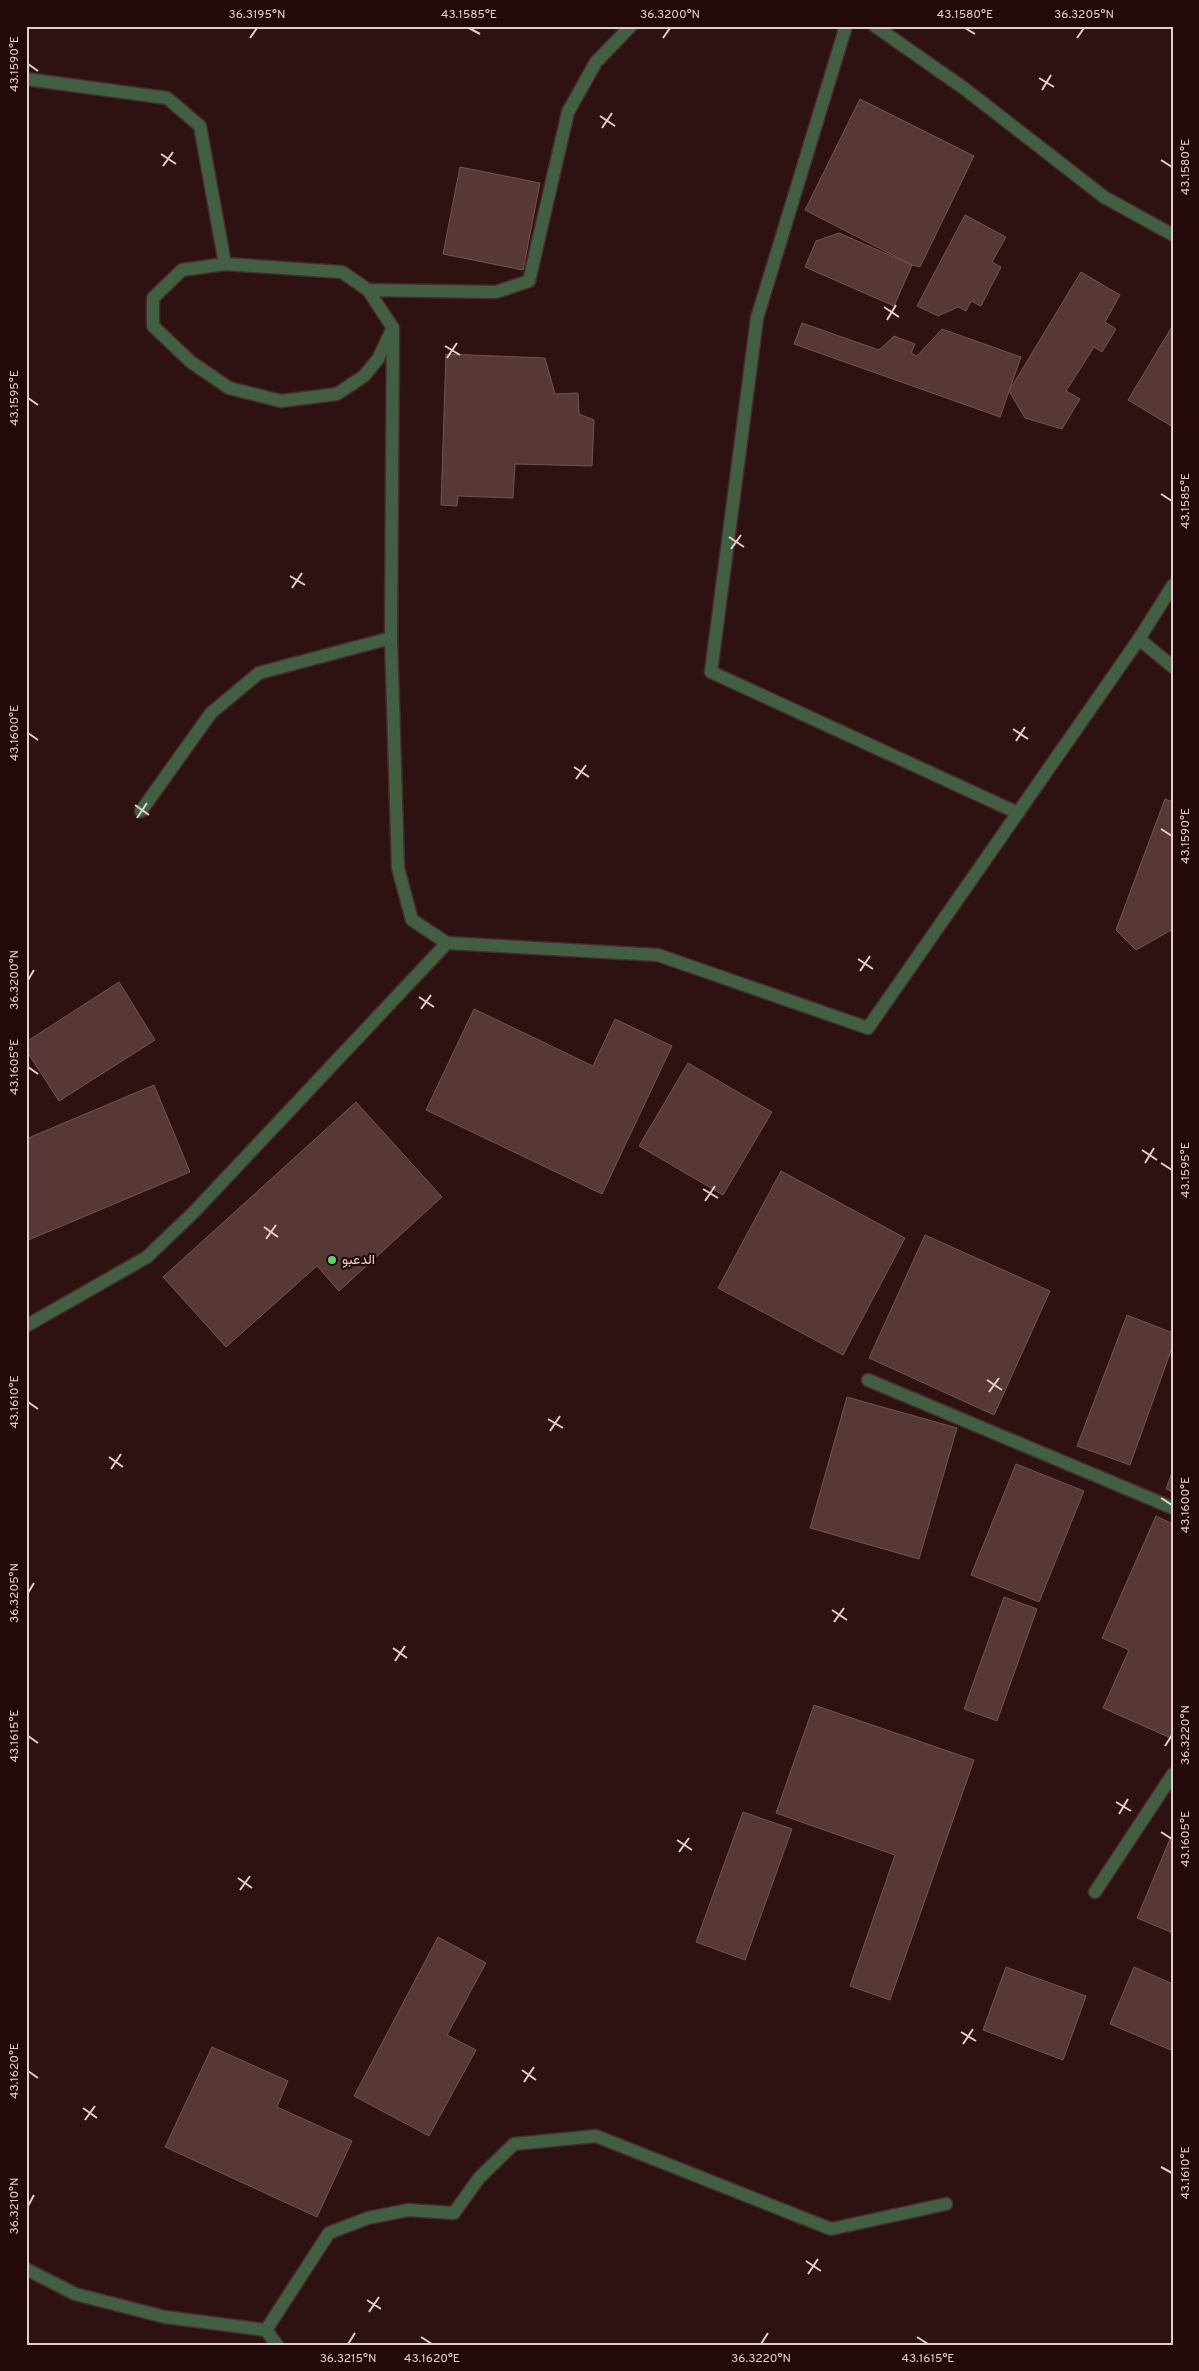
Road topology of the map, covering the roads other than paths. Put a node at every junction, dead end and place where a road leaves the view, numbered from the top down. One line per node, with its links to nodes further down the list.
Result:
1 (632, 26): 7 (street)
2 (846, 26): 14 (street)
3 (875, 26): 5 (street)
4 (26, 79): 6 (street)
5 (1173, 235)
6 (225, 264): 7 (street); 8 (street)
7 (368, 290): 8 (street)
8 (392, 328): 10 (street)
9 (1173, 585): 11 (street)
10 (391, 638): 13 (street); 15 (street)
11 (1139, 639): 12 (street); 14 (street)
12 (1173, 667)
13 (141, 811)
14 (1018, 813): 15 (street)
15 (447, 944): 16 (street)
16 (26, 1326)
17 (868, 1380): 18 (street)
18 (1173, 1508)
19 (1173, 1774): 20 (street)
20 (1096, 1892)
21 (946, 2204): 23 (street)
22 (26, 2269): 23 (street)
23 (266, 2330): 24 (street)
24 (277, 2345)

